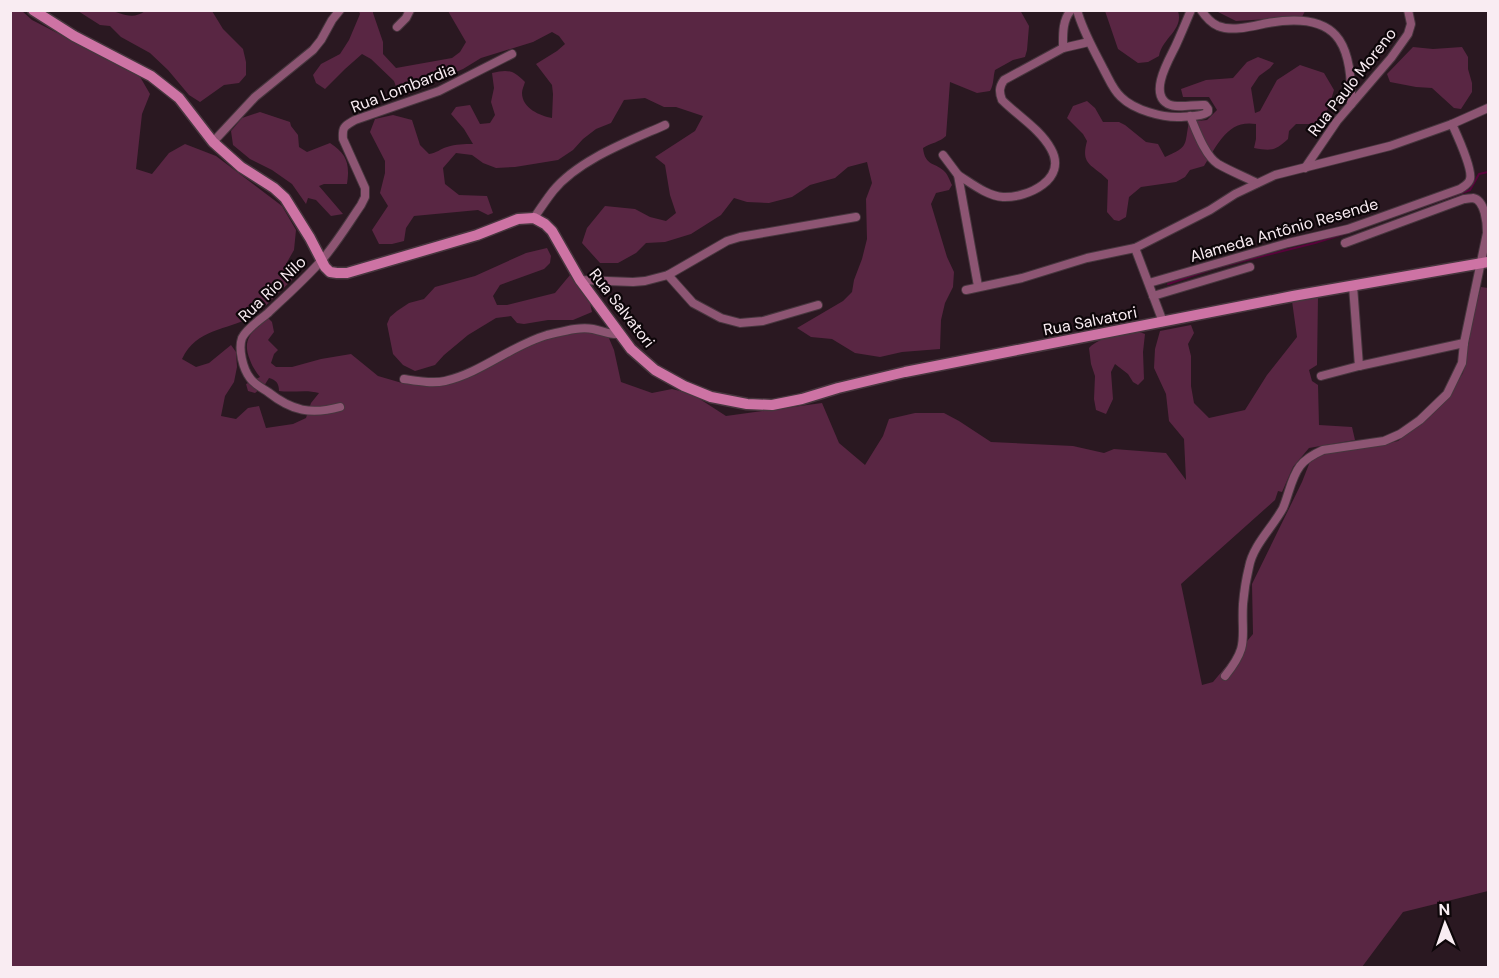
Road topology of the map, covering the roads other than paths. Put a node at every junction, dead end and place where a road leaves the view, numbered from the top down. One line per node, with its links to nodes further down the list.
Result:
1 (33, 10): 18 (street)
2 (340, 10): 18 (street)
3 (410, 10): 9 (street)
4 (1071, 10): 11 (street)
5 (1077, 10): 10 (street)
6 (1191, 10): 15 (street)
7 (1201, 10): 13 (street)
8 (1408, 10): 13 (street, Rua Paulo Moreno)
9 (397, 27)
10 (1089, 42): 11 (street); 15 (street)
11 (1063, 48): 21 (street)
12 (512, 54): 27 (street, Rua Lombardia)
13 (1351, 104): 20 (street, Rua Paulo Moreno)
14 (1488, 108): 17 (street)
15 (1190, 116): 22 (street)
16 (665, 124): 24 (street)
17 (1452, 124): 20 (street); 32 (street, Alameda Antônio Resende)
18 (213, 142): 27 (street)
19 (943, 155): 21 (street)
20 (1305, 168): 22 (street)
21 (958, 175): 33 (street)
22 (1257, 183): 26 (street)
23 (856, 217): 30 (street)
24 (534, 218): 27 (street); 31 (street, Rua Salvatori)
25 (1345, 243): 28 (street, Alameda Antônio Resende)
26 (1135, 248): 32 (street); 33 (street)
27 (321, 261): 44 (street, Rua Rio Nilo)
28 (1485, 262): 34 (street, Rua Salvatori); 40 (street)
29 (1250, 267): 36 (street, Alameda Antônio Resende)
30 (668, 275): 31 (street); 37 (street)
31 (580, 280): 39 (street, Rua Salvatori)
32 (1149, 283): 36 (street)
33 (978, 286): 35 (street)
34 (1353, 286): 38 (street, Rua Salvatori); 41 (street)
35 (966, 290)
36 (1153, 296): 38 (street)
37 (818, 305)
38 (1163, 322): 39 (street, Rua Salvatori)
39 (620, 334): 43 (street)
40 (1464, 343): 41 (street); 45 (street)
41 (1359, 366): 42 (street)
42 (1321, 376)
43 (404, 380)
44 (340, 407)
45 (1225, 676)

